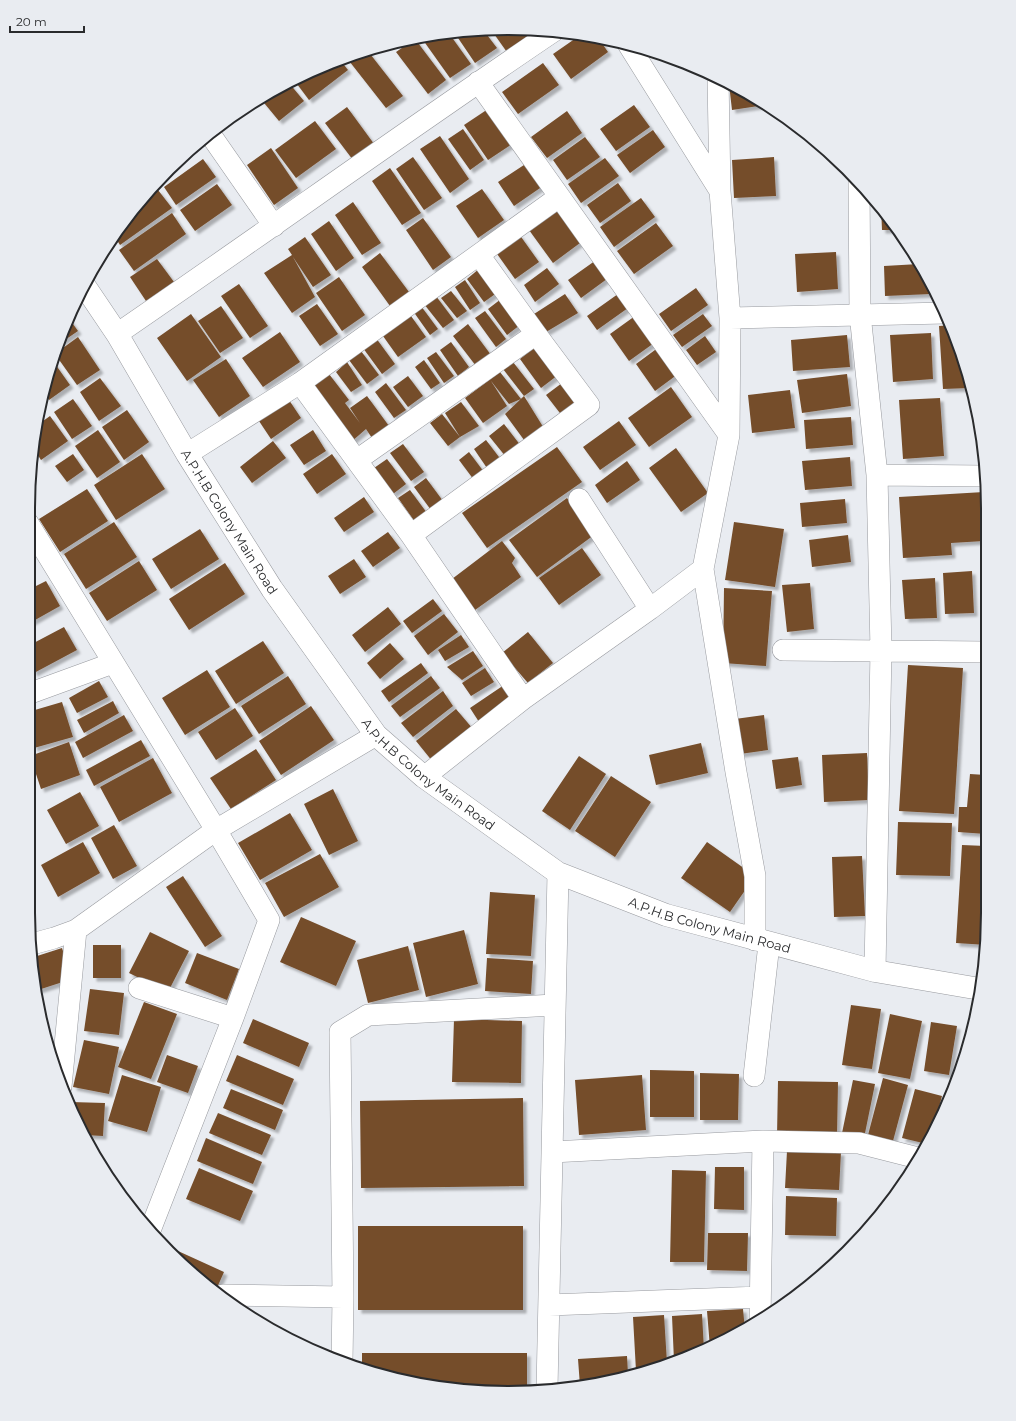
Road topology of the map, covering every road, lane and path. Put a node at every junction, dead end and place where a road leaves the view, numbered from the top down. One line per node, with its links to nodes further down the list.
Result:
1 (546, 37): 3 (street)
2 (633, 52): 6 (street)
3 (478, 82): 8 (street); 9 (street)
4 (718, 85): 6 (street)
5 (213, 138): 9 (street)
6 (720, 190): 14 (street)
7 (859, 191): 13 (street)
8 (559, 197): 10 (street); 18 (street)
9 (274, 226): 15 (street)
10 (479, 255): 16 (street); 17 (street)
11 (88, 291): 15 (street, A.P.H.B Colony Main Road)
12 (939, 313): 13 (street)
13 (860, 314): 14 (street); 21 (street)
14 (730, 318): 18 (street)
15 (117, 334): 19 (street, A.P.H.B Colony Main Road)
16 (536, 334): 20 (street); 25 (street)
17 (300, 383): 19 (street); 20 (street)
18 (729, 435): 26 (street)
19 (187, 454): 34 (street, A.P.H.B Colony Main Road)
20 (357, 460): 25 (street)
21 (877, 475): 22 (street); 29 (street)
22 (980, 476)
23 (580, 499): 27 (street)
24 (35, 535): 31 (street)
25 (411, 535): 33 (street)
26 (703, 569): 27 (street); 39 (street)
27 (650, 609): 33 (street)
28 (783, 650): 29 (street)
29 (881, 650): 30 (street); 41 (street)
30 (981, 652)
31 (113, 663): 32 (street); 36 (street)
32 (35, 691)
33 (523, 699): 35 (street)
34 (376, 735): 35 (street, A.P.H.B Colony Main Road); 36 (street)
35 (424, 777): 37 (street, A.P.H.B Colony Main Road)
36 (216, 830): 38 (street); 45 (street)
37 (558, 873): 39 (street, A.P.H.B Colony Main Road); 44 (street)
38 (76, 930): 40 (street); 46 (street)
39 (762, 942): 41 (street, A.P.H.B Colony Main Road); 47 (street)
40 (36, 943)
41 (875, 971): 43 (street, A.P.H.B Colony Main Road)
42 (139, 988): 45 (street)
43 (975, 988)
44 (554, 1005): 49 (street); 53 (street)
45 (233, 1018): 51 (street)
46 (62, 1072)
47 (754, 1076)
48 (763, 1141): 49 (street); 50 (street); 54 (street)
49 (552, 1152): 55 (street)
50 (914, 1157)
51 (152, 1225)
52 (230, 1295): 53 (street)
53 (343, 1297): 57 (street)
54 (760, 1297): 55 (street); 56 (street)
55 (549, 1305): 58 (street)
56 (760, 1313)
57 (342, 1356)
58 (547, 1384)

